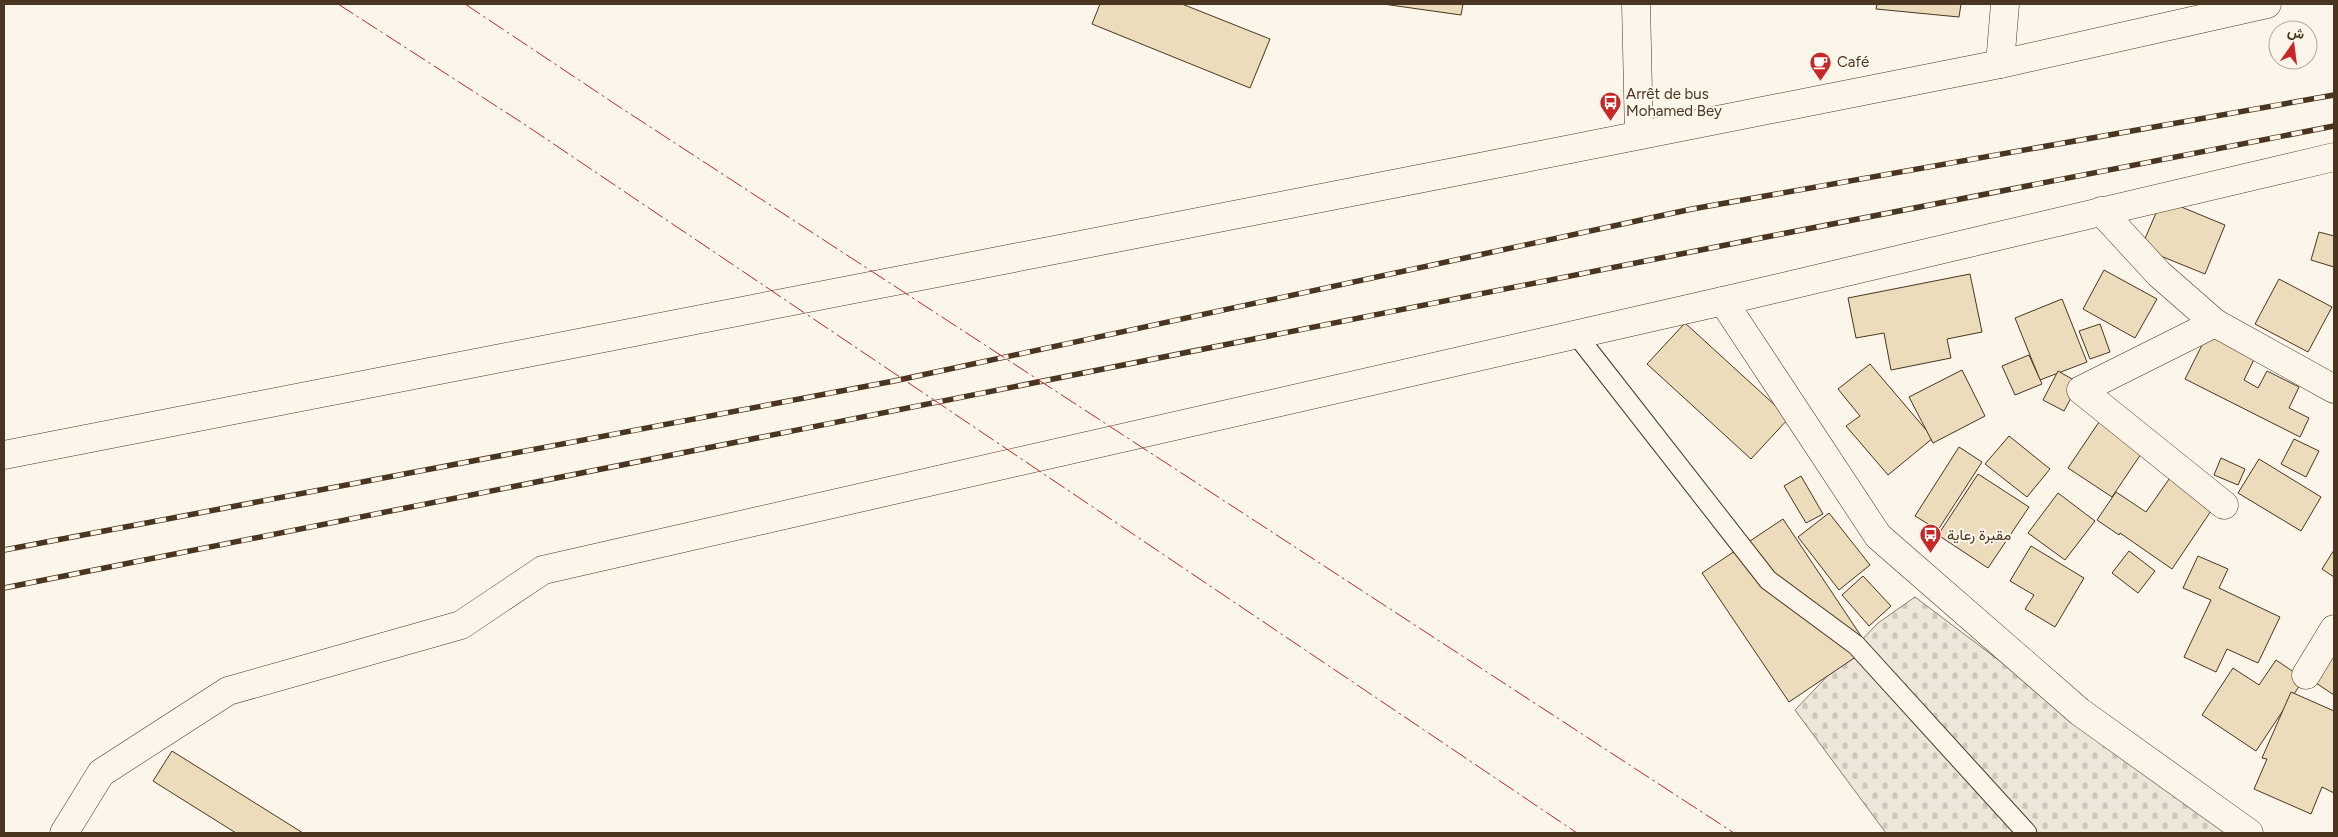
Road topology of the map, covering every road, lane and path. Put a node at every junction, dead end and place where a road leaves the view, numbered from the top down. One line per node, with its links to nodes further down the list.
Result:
1 (1636, 4): 5 (street)
2 (2005, 4): 4 (street)
3 (2266, 4): 4 (street)
4 (2000, 64): 5 (street)
5 (1639, 135): 12 (street)
6 (2334, 157): 7 (street)
7 (2101, 211): 8 (street); 9 (street)
8 (1723, 301): 10 (street); 18 (street)
9 (2215, 323): 11 (street); 13 (street)
10 (1576, 333): 16 (street); 17 (lane)
11 (2334, 389)
12 (4, 455)
13 (2224, 505)
14 (2334, 629): 15 (street)
15 (2306, 675)
16 (64, 833)
17 (2027, 833)
18 (2249, 833)

